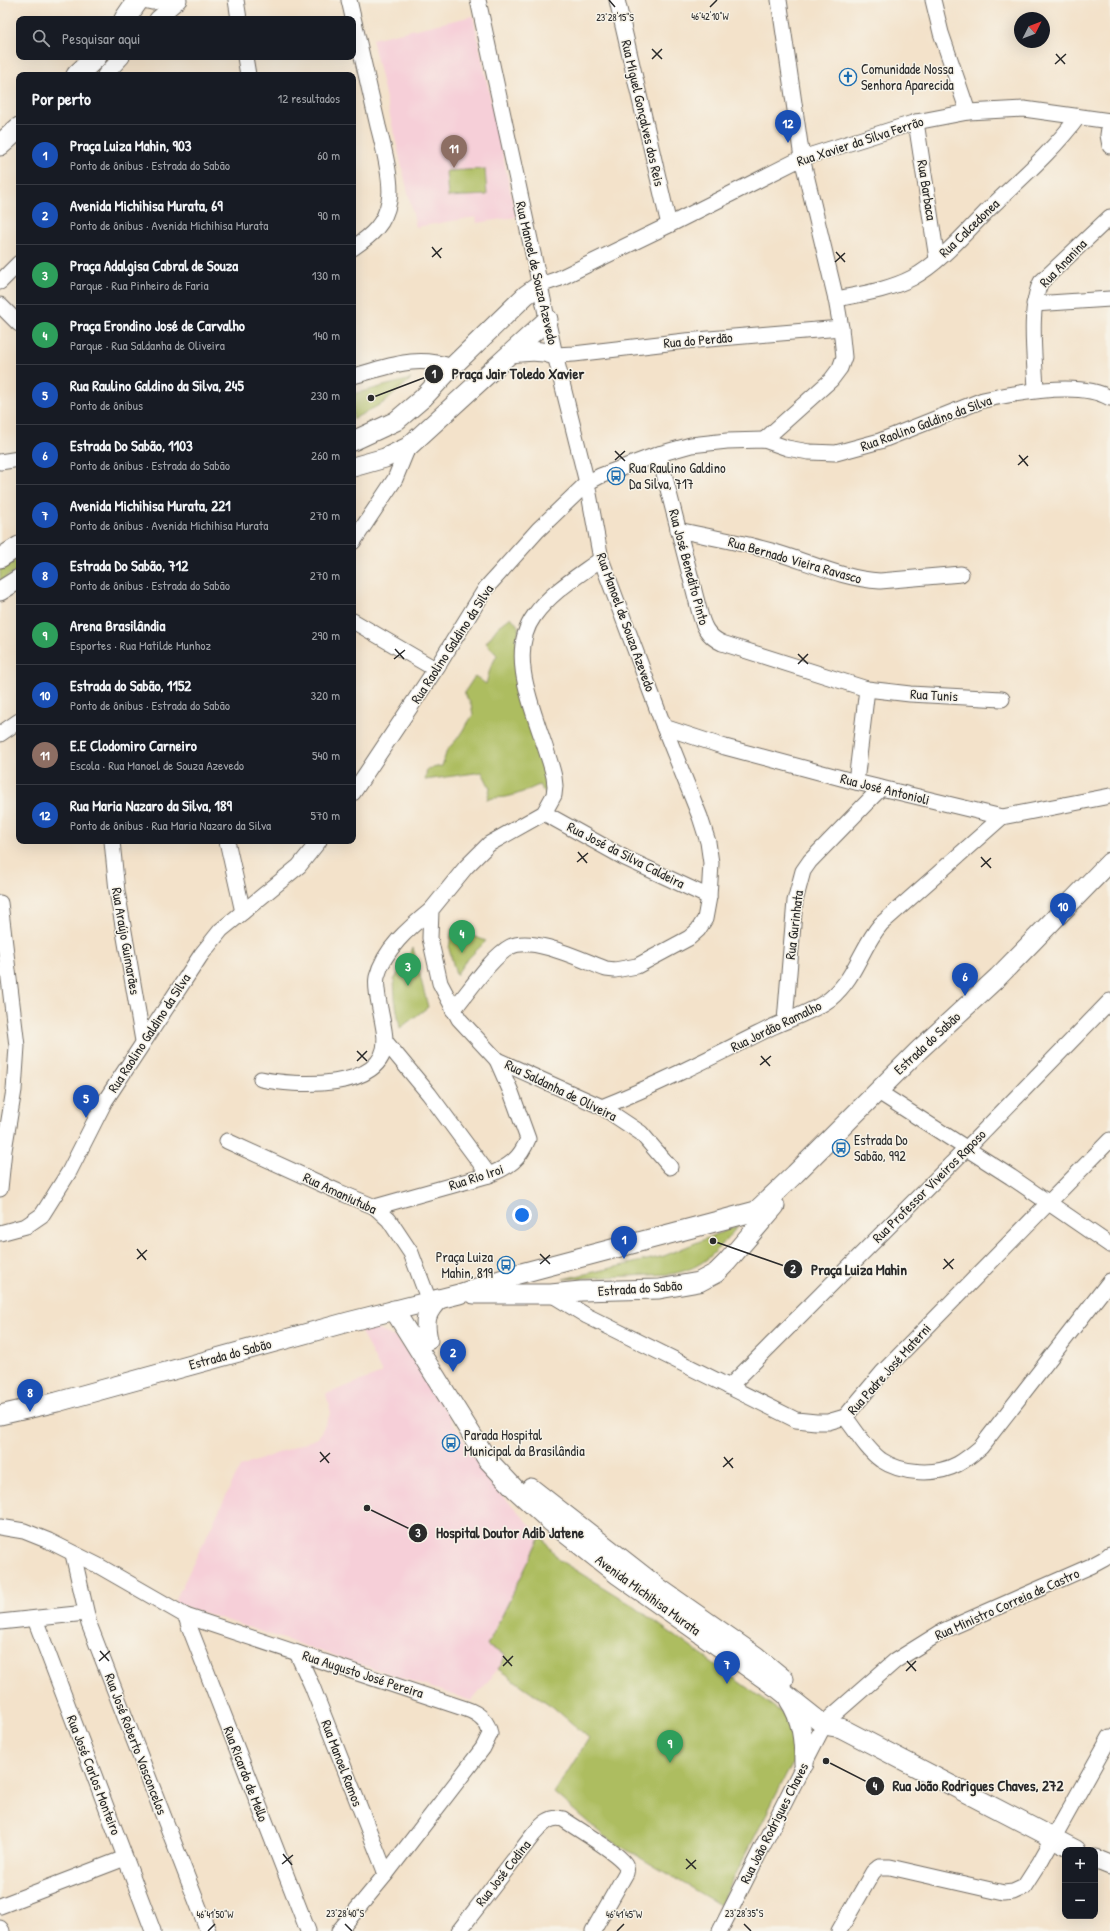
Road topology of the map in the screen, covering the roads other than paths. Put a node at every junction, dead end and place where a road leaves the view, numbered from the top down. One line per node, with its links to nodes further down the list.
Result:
1 (138, 0): 11 (main road)
2 (143, 0): 3 (street)
3 (163, 0)
4 (179, 0): 12 (street)
5 (236, 0): 13 (street)
6 (349, 0): 14 (street)
7 (478, 0): 34 (street, Rua Manoel de Souza Azevedo)
8 (617, 0): 29 (street, Rua Miguel Gonçalves dos Reis)
9 (779, 0): 27 (street)
10 (932, 0): 20 (street)
11 (128, 16)
12 (161, 16)
13 (239, 16)
14 (353, 16)
15 (356, 30): 30 (street)
16 (114, 60): 18 (street)
17 (246, 60): 19 (street)
18 (91, 69)
19 (248, 72)
20 (968, 112): 21 (street, Rua Xavier da Silva Ferrão); 23 (street, Rua Xavier da Silva Ferrão)
21 (1078, 118): 22 (street, Rua Xavier da Silva Ferrão); 31 (street, Rua Calcedonea)
22 (1110, 121): 26 (street)
23 (916, 122): 27 (street, Rua Xavier da Silva Ferrão); 31 (street, Rua Barbaca)
24 (16, 131): 25 (main road)
25 (0, 145)
26 (1110, 146)
27 (802, 158): 29 (street, Rua Xavier da Silva Ferrão); 35 (street)
28 (1110, 217): 37 (street, Rua Ananina)
29 (670, 226): 34 (street, Rua Xavier da Silva Ferrão)
30 (356, 246)
31 (937, 258): 35 (street, Rua Calcedonea)
32 (16, 266): 33 (street)
33 (0, 282)
34 (540, 285): 39 (street, Rua Manoel de Souza Azevedo); 44 (street)
35 (836, 299): 41 (street)
36 (1110, 299): 37 (street)
37 (1034, 304): 46 (street, Rua Ananina)
38 (0, 305): 40 (street)
39 (548, 319): 42 (street); 43 (street, Rua Manoel de Souza Azevedo)
40 (16, 321)
41 (841, 328): 43 (street, Rua do Perdão); 49 (street)
42 (512, 353): 43 (street); 50 (street)
43 (555, 355): 55 (street, Rua Manoel de Souza Azevedo)
44 (452, 367): 45 (street); 48 (street)
45 (356, 375)
46 (1036, 390): 47 (street, Rua Raolino Galdino da Silva); 49 (street, Rua Raolino Galdino da Silva)
47 (1110, 398)
48 (356, 440)
49 (764, 440): 51 (street, Rua Raolino Galdino da Silva)
50 (408, 447): 54 (street); 57 (street)
51 (659, 454): 55 (street, Rua Raolino Galdino da Silva); 56 (street, Rua José Benedito Pinto)
52 (16, 459): 53 (street)
53 (0, 462)
54 (356, 466)
55 (587, 483): 60 (street, Rua Manoel de Souza Azevedo); 65 (street, Rua Raolino Galdino da Silva)
56 (678, 530): 61 (street, Rua Bernado Vieira Ravasco); 66 (street, Rua José Benedito Pinto)
57 (356, 538)
58 (16, 548): 59 (street)
59 (0, 558)
60 (601, 559): 69 (street, Rua Manoel de Souza Azevedo); 75 (street)
61 (961, 574)
62 (16, 581): 63 (street)
63 (0, 591)
64 (356, 622): 65 (street)
65 (435, 669): 72 (street, Rua Raolino Galdino da Silva)
66 (867, 689): 67 (street, Rua Tunis); 71 (street)
67 (1002, 699)
68 (16, 723): 70 (street)
69 (664, 726): 71 (street, Rua José Antonioli); 81 (street, Rua Manoel de Souza Azevedo)
70 (0, 734)
71 (856, 782): 73 (street, Rua José Antonioli)
72 (356, 788)
73 (881, 788): 76 (street, Rua José Antonioli); 87 (street, Rua Gurinhata)
74 (1110, 796): 76 (street, Rua José Antonioli)
75 (544, 813): 81 (street, Rua José da Silva Caldeira); 83 (street)
76 (1002, 817): 87 (street, Rua Jordão Ramalho)
77 (112, 844): 88 (street, Rua Araújo Guimarães)
78 (228, 844): 84 (street)
79 (317, 844): 84 (street, Rua Raolino Galdino da Silva)
80 (1110, 862): 92 (street, Estrada do Sabão)
81 (709, 897): 86 (street, Rua Manoel de Souza Azevedo)
82 (0, 903): 96 (street)
83 (431, 910): 86 (street, Rua Saldanha de Oliveira); 89 (street)
84 (243, 912): 88 (street, Rua Raolino Galdino da Silva)
85 (1110, 1001): 97 (street, Rua Professor Viveiros Raposo)
86 (453, 1010): 90 (street, Rua Saldanha de Oliveira)
87 (784, 1021): 93 (street, Rua Jordão Ramalho)
88 (144, 1041): 104 (street, Rua Raolino Galdino da Silva)
89 (385, 1041): 91 (street); 100 (street)
90 (497, 1060): 93 (street, Rua Saldanha de Oliveira); 100 (street, Rua Rio Iroi)
91 (261, 1079)
92 (877, 1091): 97 (street); 99 (street, Estrada do Sabão)
93 (602, 1107): 98 (street, Rua Saldanha de Oliveira)
94 (1110, 1140): 102 (street, Rua Padre José Materni)
95 (227, 1141): 103 (street, Rua Amaniutuba)
96 (2, 1145): 101 (street)
97 (967, 1148): 102 (street); 113 (street, Rua Professor Viveiros Raposo)
98 (670, 1167)
99 (795, 1174): 106 (street, Estrada do Sabão); 109 (street, Estrada do Sabão)
100 (489, 1175): 103 (street, Rua Rio Iroi)
101 (0, 1189)
102 (1047, 1202): 105 (street); 115 (street, Rua Padre José Materni)
103 (375, 1207): 110 (street, Rua Amaniutuba)
104 (0, 1233)
105 (1110, 1245)
106 (553, 1265): 108 (street, Estrada do Sabão); 109 (street)
107 (1110, 1281): 115 (street)
108 (459, 1294): 109 (street, Estrada do Sabão); 110 (street, Estrada do Sabão)
109 (550, 1294): 113 (street, Rua Padre José Materni)
110 (434, 1300): 111 (street, Estrada do Sabão); 112 (street)
111 (401, 1308): 112 (street, Avenida Michihisa Murata); 114 (street, Estrada do Sabão); 124 (street, Avenida Michihisa Murata)
112 (428, 1340): 125 (street, Avenida Michihisa Murata)
113 (729, 1387): 115 (street, Rua Padre José Materni)
114 (0, 1415)
115 (846, 1417)
116 (0, 1528): 117 (street, Rua Augusto José Pereira)
117 (73, 1554): 119 (street, Rua José Roberto Vasconcelos); 120 (street, Rua Augusto José Pereira)
118 (1110, 1554): 125 (street, Rua Ministro Correia de Castro)
119 (86, 1613): 121 (street); 138 (street, Rua José Roberto Vasconcelos)
120 (186, 1616): 123 (street, Rua Augusto José Pereira); 139 (street, Rua Ricardo de Mello)
121 (35, 1619): 122 (street); 130 (street, Rua José Carlos Monteiro)
122 (0, 1622)
123 (297, 1653): 133 (street, Rua Manoel Ramos); 133 (street, Rua Augusto José Pereira)
124 (786, 1695): 125 (street, Avenida Michihisa Murata); 127 (street)
125 (832, 1724): 127 (street, Rua João Rodrigues Chaves); 128 (street)
126 (1110, 1737): 128 (street)
127 (804, 1764): 143 (street, Rua João Rodrigues Chaves)
128 (1053, 1839): 129 (street); 144 (street)
129 (1070, 1847)
130 (125, 1858): 134 (street); 137 (street, Rua José Carlos Monteiro)
131 (1098, 1860): 132 (street)
132 (1110, 1865)
133 (386, 1874): 140 (street, Rua Augusto José Pereira)
134 (0, 1906)
135 (0, 1928): 136 (street)
136 (2, 1931)
137 (153, 1931)
138 (208, 1931)
139 (308, 1931)
140 (339, 1931)
141 (459, 1931): 142 (street, Rua José Codina)
142 (593, 1931)
143 (720, 1931)
144 (839, 1931)

